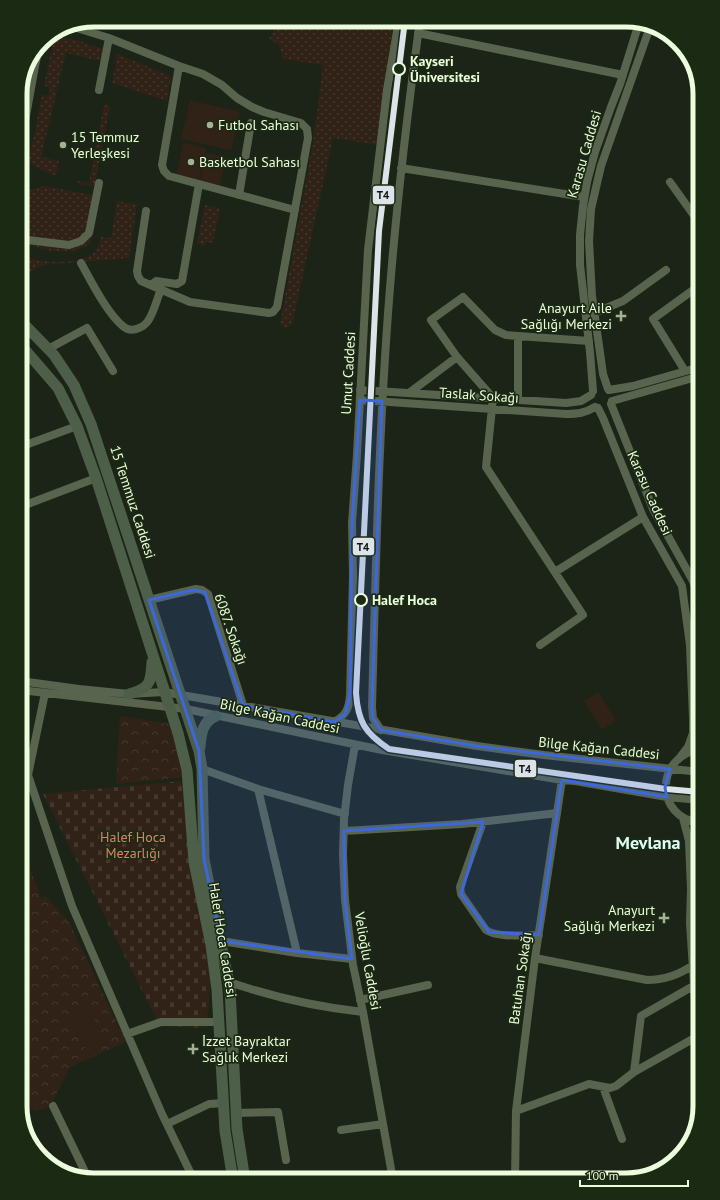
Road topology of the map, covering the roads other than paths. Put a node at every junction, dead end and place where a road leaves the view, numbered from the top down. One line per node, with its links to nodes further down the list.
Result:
1 (398, 27): 41 (street, Umut Caddesi)
2 (419, 27): 6 (street)
3 (638, 28): 10 (street, Karasu Caddesi)
4 (79, 29): 7 (street)
5 (649, 31): 29 (street, Karasu Caddesi)
6 (418, 33): 10 (street); 14 (street)
7 (109, 38): 9 (street); 11 (street)
8 (33, 66): 12 (street)
9 (179, 66): 17 (street); 20 (street)
10 (623, 75): 19 (street, Karasu Caddesi)
11 (99, 90)
12 (27, 104)
13 (251, 123): 18 (street)
14 (402, 168): 19 (street); 42 (street)
15 (670, 182): 22 (street)
16 (99, 183): 23 (street)
17 (199, 184): 18 (street); 26 (street)
18 (239, 195): 20 (street)
19 (584, 197): 32 (street, Karasu Caddesi)
20 (295, 210): 27 (street)
21 (146, 211): 26 (street)
22 (693, 214)
23 (27, 240)
24 (81, 263): 27 (street)
25 (666, 270): 29 (street)
26 (151, 285): 27 (street)
27 (161, 290)
28 (693, 290): 38 (street)
29 (594, 313): 40 (street, Karasu Caddesi)
30 (27, 327): 33 (main road, 15 Temmuz Caddesi)
31 (518, 336): 32 (street); 35 (street); 47 (street)
32 (589, 341): 44 (street, Karasu Caddesi)
33 (48, 349): 37 (street); 61 (main road, 15 Temmuz Caddesi)
34 (27, 352): 52 (main road, 15 Temmuz Caddesi)
35 (457, 356): 43 (street); 45 (street)
36 (693, 369): 38 (street)
37 (113, 371)
38 (685, 371): 40 (street)
39 (693, 378): 49 (street)
40 (609, 389): 44 (street); 49 (street)
41 (360, 390): 42 (street, Taslak Sokağı); 46 (street, Umut Caddesi)
42 (383, 391): 43 (street, Taslak Sokağı); 48 (street)
43 (409, 393): 45 (street, Taslak Sokağı)
44 (592, 393): 47 (street, Taslak Sokağı); 50 (street)
45 (493, 398): 47 (street, Taslak Sokağı); 51 (street)
46 (360, 400): 48 (street, Taslak Sokağı); 74 (street, Umut Caddesi)
47 (518, 400)
48 (382, 401): 51 (street, Taslak Sokağı); 75 (street)
49 (611, 402): 50 (street); 58 (street, Karasu Caddesi)
50 (597, 407): 51 (street, Taslak Sokağı); 56 (street, Karasu Caddesi)
51 (492, 409): 57 (street)
52 (77, 426): 53 (street); 54 (main road, 15 Temmuz Caddesi)
53 (27, 444)
54 (96, 478): 55 (street); 63 (main road, 15 Temmuz Caddesi)
55 (27, 504)
56 (643, 517): 57 (street); 59 (street, Karasu Caddesi)
57 (555, 572): 62 (street)
58 (693, 579)
59 (682, 586): 60 (street); 79 (street)
60 (693, 586)
61 (149, 600): 69 (main road, 15 Temmuz Caddesi); 70 (street, 6087. Sokağı)
62 (540, 645)
63 (153, 657): 66 (main road, 15 Temmuz Caddesi); 68 (main road)
64 (27, 682): 68 (street, Bilge Kağan Caddesi)
65 (27, 691): 67 (street, Bilge Kağan Caddesi)
66 (164, 692): 68 (street, Bilge Kağan Caddesi); 69 (street, Bilge Kağan Caddesi); 71 (main road, 15 Temmuz Caddesi)
67 (46, 693): 71 (street, Bilge Kağan Caddesi); 83 (street)
68 (129, 694)
69 (181, 694): 70 (street, Bilge Kağan Caddesi); 72 (main road, 15 Temmuz Caddesi)
70 (242, 705): 74 (street, Bilge Kağan Caddesi)
71 (168, 707): 72 (street, Bilge Kağan Caddesi); 107 (main road, Halef Hoca Caddesi)
72 (186, 710): 73 (street, Bilge Kağan Caddesi); 78 (main road, Halef Hoca Caddesi)
73 (216, 716): 76 (street, Bilge Kağan Caddesi); 78 (main road)
74 (334, 722): 75 (street, Bilge Kağan Caddesi)
75 (381, 730): 81 (street, Bilge Kağan Caddesi)
76 (355, 745): 84 (street, Bilge Kağan Caddesi); 89 (street, Velioğlu Caddesi)
77 (693, 750): 79 (street)
78 (199, 751): 80 (main road, Halef Hoca Caddesi)
79 (681, 756): 81 (street)
80 (202, 769): 85 (street); 97 (main road, Halef Hoca Caddesi)
81 (670, 769): 82 (street, Bilge Kağan Caddesi); 86 (street)
82 (693, 771)
83 (28, 775): 108 (street)
84 (562, 780): 86 (street, Bilge Kağan Caddesi); 88 (street, Batuhan Sokağı)
85 (258, 789): 89 (street); 98 (street)
86 (667, 797): 87 (street, Bilge Kağan Caddesi); 90 (street)
87 (693, 799)
88 (557, 812): 91 (street); 96 (street, Batuhan Sokağı)
89 (345, 814): 93 (street, Velioğlu Caddesi)
90 (683, 818): 92 (street); 95 (street)
91 (483, 822): 93 (street); 96 (street)
92 (693, 823)
93 (344, 831): 100 (street, Velioğlu Caddesi)
94 (693, 883): 95 (street)
95 (691, 889): 101 (street)
96 (539, 935): 99 (street, Batuhan Sokağı)
97 (221, 941): 98 (street); 102 (main road, Halef Hoca Caddesi)
98 (297, 953): 100 (street)
99 (536, 958): 101 (street); 114 (street, Batuhan Sokağı)
100 (352, 959): 105 (street, Velioğlu Caddesi)
101 (693, 965)
102 (229, 982): 106 (street); 115 (main road, Halef Hoca Caddesi)
103 (428, 985): 105 (street)
104 (693, 986): 110 (street)
105 (360, 1000): 106 (street, Velioğlu Caddesi)
106 (363, 1012): 117 (street, Velioğlu Caddesi)
107 (219, 1022): 108 (street); 112 (main road, Halef Hoca Caddesi)
108 (127, 1034): 116 (street)
109 (693, 1039): 110 (street)
110 (634, 1072): 111 (street)
111 (603, 1087): 114 (street); 119 (street)
112 (224, 1103): 116 (street); 123 (main road, Halef Hoca Caddesi)
113 (53, 1106): 121 (street)
114 (516, 1111): 126 (street, Batuhan Sokağı)
115 (236, 1113): 120 (street); 124 (main road, Halef Hoca Caddesi)
116 (167, 1124): 122 (street)
117 (383, 1124): 118 (street); 125 (street, Velioğlu Caddesi)
118 (342, 1130)
119 (622, 1139)
120 (286, 1160)
121 (84, 1172)
122 (191, 1173)
123 (232, 1173)
124 (244, 1173)
125 (392, 1173)
126 (515, 1173)

